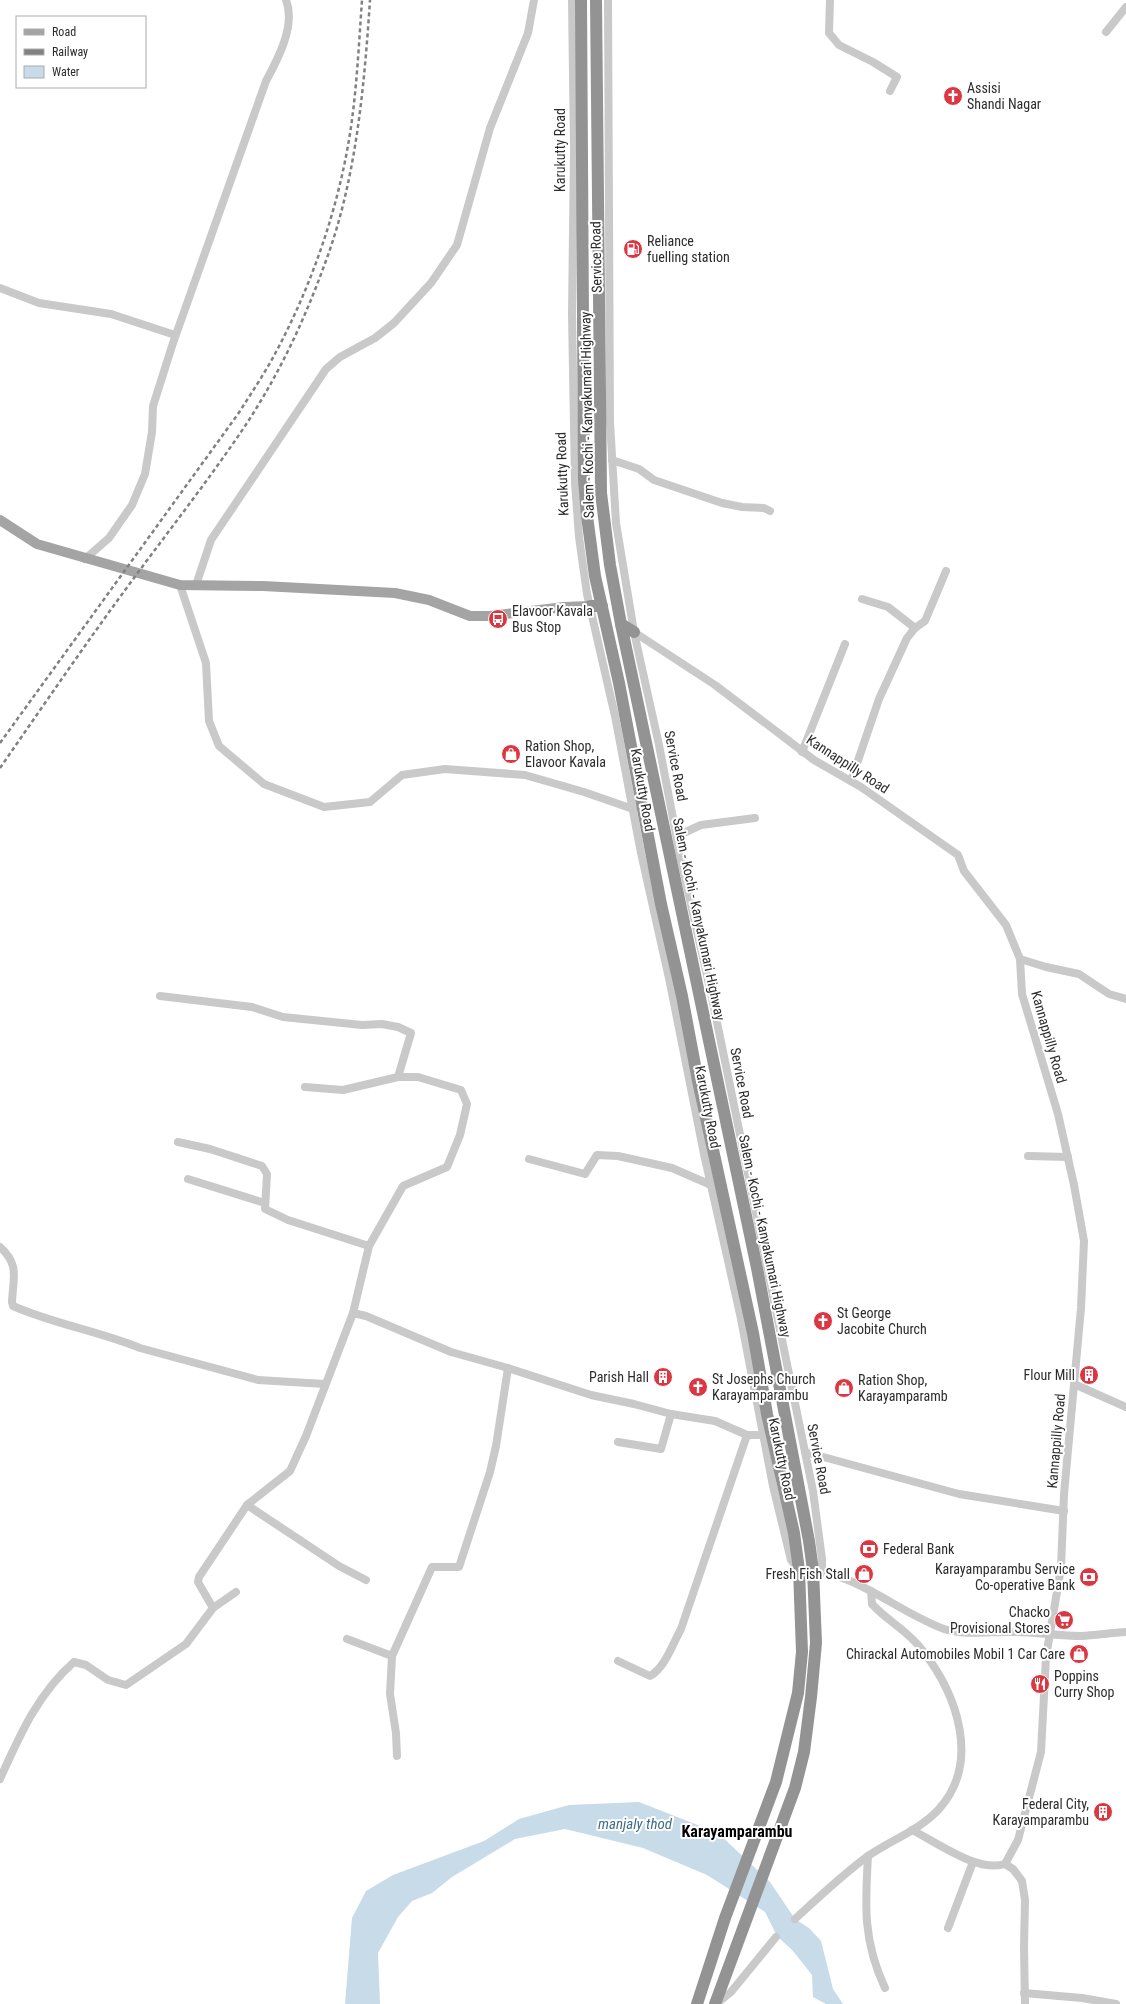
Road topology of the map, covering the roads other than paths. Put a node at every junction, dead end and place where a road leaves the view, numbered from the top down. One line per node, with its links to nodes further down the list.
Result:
1 (286, 0): 12 (street)
2 (534, 0): 19 (street)
3 (572, 0): 21 (street, Karukutty Road)
4 (581, 0): 21 (highway, Salem - Kochi - Kanyakumari Highway)
5 (596, 0): 22 (highway, Salem - Kochi - Kanyakumari Highway)
6 (608, 0): 13 (street, Service Road)
7 (830, 0): 10 (street)
8 (1126, 7): 9 (street)
9 (1106, 32)
10 (890, 91)
11 (0, 288): 12 (street)
12 (175, 335): 16 (street)
13 (612, 460): 14 (street); 24 (street, Service Road)
14 (770, 511)
15 (0, 520): 16 (main road)
16 (85, 559): 18 (main road)
17 (946, 571): 23 (street)
18 (180, 585): 19 (main road); 28 (street)
19 (196, 585): 21 (main road)
20 (862, 599): 23 (street)
21 (596, 606): 28 (street, Karukutty Road); 57 (highway, Salem - Kochi - Kanyakumari Highway)
22 (621, 624): 24 (highway); 58 (highway, Salem - Kochi - Kanyakumari Highway)
23 (915, 628): 27 (street)
24 (634, 632): 26 (street, Kannappilly Road); 30 (street, Service Road)
25 (845, 644): 26 (street)
26 (802, 752): 27 (street, Kannappilly Road)
27 (851, 780): 31 (street, Kannappilly Road)
28 (633, 809): 41 (street, Karukutty Road)
29 (756, 818): 30 (street)
30 (677, 836): 54 (street, Service Road)
31 (1020, 959): 33 (street); 38 (street, Kannappilly Road)
32 (160, 996): 34 (street)
33 (1126, 999)
34 (398, 1077): 35 (street); 43 (street)
35 (305, 1087)
36 (178, 1142): 42 (street)
37 (1028, 1156): 38 (street)
38 (1068, 1157): 48 (street, Kannappilly Road)
39 (529, 1159): 41 (street)
40 (188, 1180): 42 (street)
41 (711, 1185): 52 (street, Karukutty Road)
42 (265, 1203): 43 (street)
43 (369, 1246): 45 (street)
44 (0, 1247): 47 (street)
45 (353, 1313): 46 (street); 47 (street)
46 (508, 1368): 50 (street); 66 (street)
47 (325, 1384): 55 (street)
48 (1074, 1384): 49 (street); 56 (street, Kannappilly Road)
49 (1126, 1407)
50 (671, 1414): 51 (street); 53 (street)
51 (747, 1435): 52 (street); 67 (street)
52 (762, 1435): 57 (street, Karukutty Road)
53 (618, 1442)
54 (805, 1452): 56 (street); 58 (street, Service Road)
55 (247, 1505): 59 (street); 62 (street)
56 (1064, 1511): 64 (street, Kannappilly Road)
57 (799, 1570): 58 (street); 79 (highway, Salem - Kochi - Kanyakumari Highway)
58 (817, 1572): 60 (street); 80 (highway, Salem - Kochi - Kanyakumari Highway)
59 (366, 1580)
60 (871, 1591): 64 (street); 70 (street)
61 (236, 1592): 62 (street)
62 (213, 1608): 69 (street)
63 (1126, 1632): 64 (street)
64 (1049, 1633): 73 (street, Kannappilly Road)
65 (347, 1640): 66 (street)
66 (392, 1656): 68 (street)
67 (618, 1661)
68 (396, 1756)
69 (0, 1780)
70 (912, 1830): 71 (street); 72 (street)
71 (868, 1856): 74 (street); 77 (street)
72 (973, 1862): 73 (street); 75 (street)
73 (1005, 1864): 78 (street)
74 (795, 1919)
75 (948, 1928)
76 (776, 1937): 80 (street)
77 (886, 1988)
78 (1024, 1993): 81 (street); 82 (street)
79 (697, 2004)
80 (715, 2004)
81 (1025, 2004)
82 (1116, 2004)

